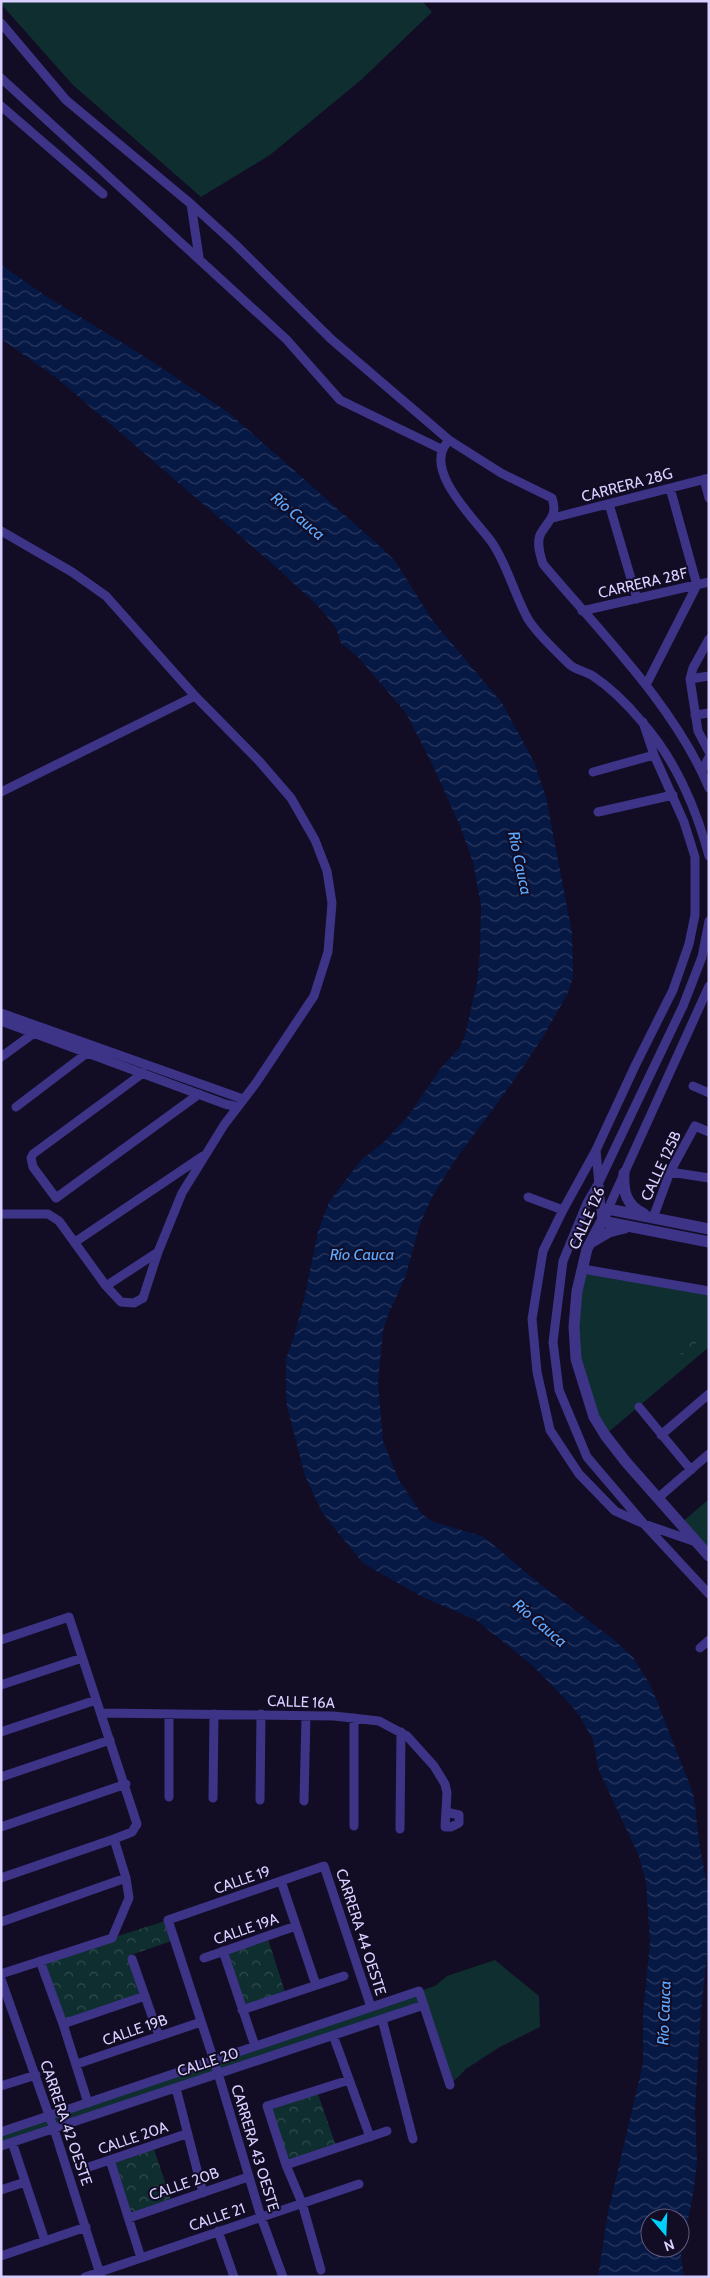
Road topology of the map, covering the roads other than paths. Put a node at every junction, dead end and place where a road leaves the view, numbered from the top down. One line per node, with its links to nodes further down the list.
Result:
1 (1, 23): 5 (street)
2 (1, 78): 6 (street)
3 (1, 106): 4 (street)
4 (103, 194)
5 (191, 204): 6 (street); 7 (street)
6 (199, 257): 8 (street)
7 (449, 440): 8 (street); 13 (street)
8 (443, 448): 26 (street)
9 (706, 478): 10 (street, CARRERA 28G); 11 (street)
10 (670, 488): 12 (street, CARRERA 28G); 16 (street)
11 (709, 498)
12 (609, 504): 13 (street, CARRERA 28G); 17 (street)
13 (552, 518): 18 (street)
14 (1, 531): 23 (street)
15 (709, 582): 16 (street, CARRERA 28F)
16 (697, 585): 17 (street, CARRERA 28F); 22 (street)
17 (638, 599): 18 (street, CARRERA 28F)
18 (582, 611): 22 (street)
19 (709, 639): 21 (street)
20 (709, 676): 21 (street)
21 (690, 679): 25 (street)
22 (646, 685): 30 (street)
23 (195, 696): 33 (street); 48 (street)
24 (709, 713): 25 (street)
25 (695, 715): 27 (street)
26 (643, 722): 28 (street); 36 (street)
27 (709, 752)
28 (654, 755): 31 (street); 34 (street)
29 (709, 757): 30 (street)
30 (702, 771): 32 (street)
31 (593, 772)
32 (709, 788)
33 (1, 792)
34 (673, 795): 35 (street); 51 (street)
35 (598, 812)
36 (709, 856)
37 (709, 920): 56 (street)
38 (709, 986): 54 (street, CALLE 126)
39 (1, 1013): 48 (street)
40 (1, 1021): 41 (street)
41 (34, 1033): 42 (street); 43 (street)
42 (87, 1052): 44 (street); 49 (street)
43 (1, 1057)
44 (143, 1074): 47 (street); 47 (street)
45 (693, 1086): 46 (street)
46 (709, 1093)
47 (199, 1094): 48 (street)
48 (240, 1103): 52 (street)
49 (16, 1107)
50 (709, 1132): 53 (street, CALLE 125B)
51 (596, 1150): 56 (street); 59 (street)
52 (207, 1153): 65 (street); 68 (street)
53 (670, 1172): 55 (street); 61 (street, CALLE 125B)
54 (624, 1173): 58 (street, CALLE 126); 61 (street)
55 (709, 1178)
56 (598, 1184): 62 (street); 77 (street)
57 (528, 1197): 59 (street)
58 (608, 1209): 61 (street); 62 (street, CALLE 126)
59 (562, 1210): 79 (street)
60 (1, 1214): 65 (street)
61 (653, 1218): 64 (street)
62 (602, 1221): 63 (street); 67 (street, CALLE 126)
63 (629, 1226): 66 (street); 67 (street)
64 (709, 1229)
65 (75, 1242): 70 (street)
66 (709, 1242)
67 (591, 1243): 69 (street, CALLE 126)
68 (158, 1252): 70 (street); 70 (street)
69 (582, 1269): 71 (street); 78 (street, CALLE 126)
70 (106, 1286)
71 (709, 1291)
72 (709, 1394): 74 (street)
73 (639, 1407): 74 (street)
74 (661, 1434): 76 (street)
75 (709, 1454): 76 (street)
76 (691, 1470): 78 (street)
77 (611, 1486): 79 (street); 80 (street)
78 (658, 1498): 81 (street, CALLE 126)
79 (615, 1511): 80 (street)
80 (644, 1524): 81 (street); 83 (street)
81 (696, 1542): 82 (street, CALLE 126)
82 (709, 1556)
83 (709, 1594)
84 (1, 1640): 87 (street)
85 (709, 1640): 86 (street)
86 (700, 1648)
87 (82, 1658): 88 (street); 89 (street)
88 (1, 1685)
89 (96, 1700): 90 (street); 96 (street)
90 (101, 1713): 91 (street, CALLE 16A); 98 (street)
91 (169, 1714): 92 (street, CALLE 16A); 101 (street)
92 (214, 1714): 93 (street, CALLE 16A); 102 (street)
93 (262, 1714): 94 (street, CALLE 16A); 103 (street)
94 (306, 1716): 95 (street, CALLE 16A); 104 (street)
95 (354, 1718): 97 (street, CALLE 16A); 106 (street)
96 (1, 1732)
97 (401, 1732): 105 (street, CALLE 16A); 108 (street)
98 (110, 1740): 99 (street); 100 (street)
99 (1, 1777)
100 (126, 1784): 107 (street); 109 (street)
101 (169, 1797)
102 (213, 1798)
103 (260, 1800)
104 (304, 1801)
105 (446, 1812)
106 (354, 1826)
107 (1, 1827)
108 (400, 1829)
109 (114, 1839): 111 (street); 112 (street)
110 (324, 1866): 113 (street, CALLE 19); 127 (street, CARRERA 44 OESTE)
111 (1, 1878)
112 (126, 1878): 115 (street); 120 (street)
113 (281, 1881): 114 (street, CALLE 19); 116 (street)
114 (168, 1920): 130 (street, CARRERA 43 OESTE)
115 (1, 1922)
116 (296, 1926): 117 (street, CALLE 19A); 124 (street)
117 (223, 1951): 118 (street, CALLE 19A); 128 (street)
118 (204, 1958)
119 (132, 1959): 125 (street)
120 (40, 1961): 121 (street); 131 (street)
121 (1, 1974)
122 (344, 1976): 124 (street)
123 (1, 1979): 138 (street, CARRERA 42 OESTE)
124 (316, 1985): 128 (street)
125 (145, 1996): 131 (street); 133 (street)
126 (424, 2005): 127 (street, CALLE 20); 129 (street, CALLE 20); 140 (street)
127 (371, 2007): 134 (street, CALLE 20)
128 (242, 2010): 134 (street)
129 (382, 2019): 132 (street, CALLE 20); 150 (street)
130 (201, 2022): 133 (street, CALLE 19B); 135 (street, CARRERA 43 OESTE)
131 (63, 2024): 136 (street)
132 (333, 2035): 137 (street, CALLE 20); 139 (street)
133 (158, 2036): 136 (street, CALLE 19B)
134 (255, 2046): 135 (street, CALLE 20)
135 (214, 2060): 137 (street, CARRERA 43 OESTE); 143 (street, CALLE 20)
136 (77, 2064): 143 (street)
137 (218, 2073): 142 (street, CALLE 20); 156 (street, CARRERA 43 OESTE)
138 (36, 2075): 141 (street); 144 (street, CARRERA 42 OESTE)
139 (349, 2080): 149 (street); 154 (street)
140 (450, 2085)
141 (1, 2086)
142 (176, 2088): 145 (street, CALLE 20); 148 (street)
143 (88, 2103): 144 (street, CALLE 20)
144 (49, 2116): 145 (street, CARRERA 42 OESTE); 147 (street, CALLE 20)
145 (54, 2128): 151 (street, CALLE 20); 164 (street, CARRERA 42 OESTE)
146 (387, 2131): 149 (street)
147 (1, 2132)
148 (186, 2134): 153 (street, CALLE 20A); 160 (street)
149 (370, 2137): 154 (street)
150 (413, 2138)
151 (12, 2142): 152 (street, CALLE 20); 157 (street)
152 (1, 2146)
153 (110, 2160): 155 (street, CALLE 20A); 163 (street)
154 (286, 2165): 161 (street)
155 (89, 2167)
156 (248, 2177): 160 (street, CALLE 20B); 162 (street, CARRERA 43 OESTE)
157 (25, 2182): 159 (street); 166 (street)
158 (359, 2184): 161 (street, CALLE 21)
159 (1, 2190)
160 (203, 2192): 163 (street, CALLE 20B)
161 (302, 2203): 162 (street, CALLE 21); 169 (street)
162 (261, 2217): 165 (street, CALLE 21); 173 (street, CARRERA 43 OESTE)
163 (129, 2218): 168 (street)
164 (86, 2227): 166 (street); 170 (street, CARRERA 42 OESTE)
165 (218, 2232): 168 (street, CALLE 21); 172 (street)
166 (45, 2241): 167 (street)
167 (1, 2256)
168 (141, 2258): 170 (street, CALLE 21)
169 (321, 2270)
170 (100, 2274): 171 (street, CALLE 21)
171 (85, 2277)
172 (233, 2277)
173 (283, 2277)

